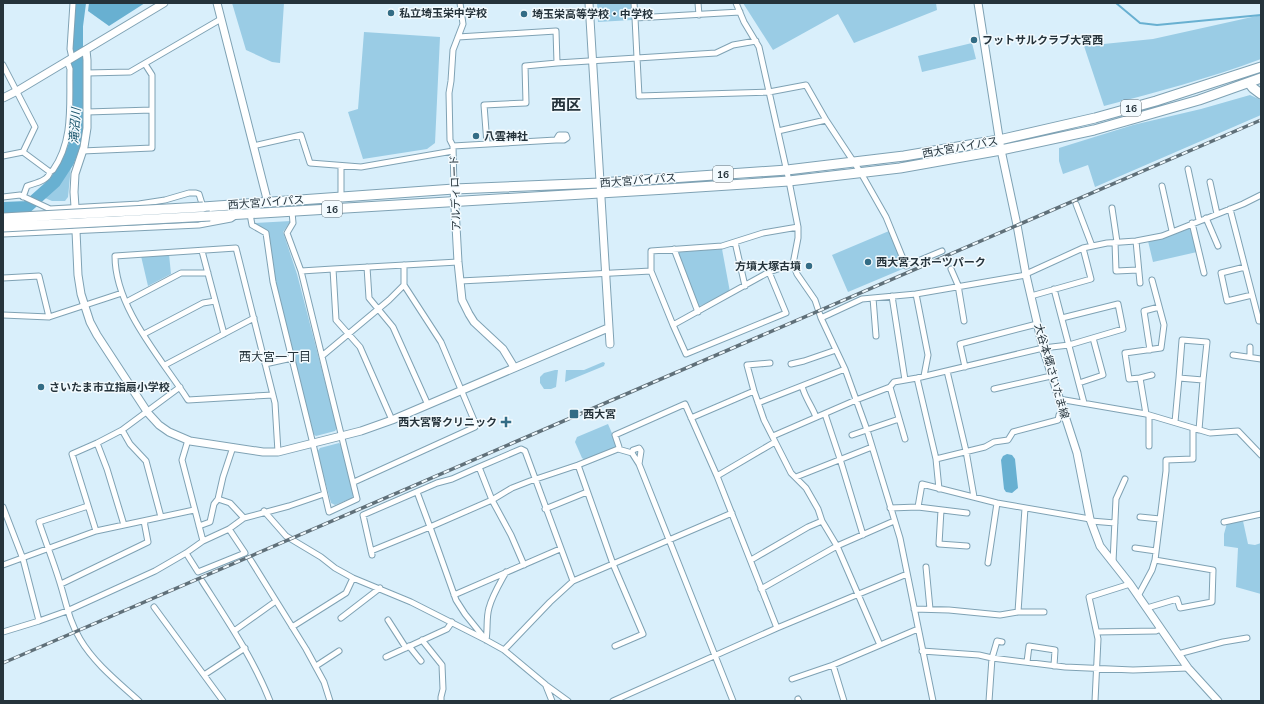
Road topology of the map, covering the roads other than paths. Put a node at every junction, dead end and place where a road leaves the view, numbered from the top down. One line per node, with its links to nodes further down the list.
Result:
1 (73, 3): 18 (street)
2 (164, 3): 16 (street)
3 (217, 3): 13 (street)
4 (460, 3): 14 (street, アルディロード)
5 (589, 3): 19 (street)
6 (634, 3): 12 (street)
7 (698, 3): 11 (street)
8 (736, 3): 10 (street)
9 (978, 3): 36 (street, 大谷本郷さいたま線)
10 (740, 12): 11 (street); 15 (street)
11 (699, 15): 12 (street)
12 (635, 18): 17 (street)
13 (221, 19): 21 (street); 38 (street)
14 (458, 37): 20 (street); 39 (street, アルディロード)
15 (756, 41): 17 (street); 28 (street)
16 (84, 51): 18 (street); 24 (street)
17 (637, 58): 19 (street); 28 (street)
18 (71, 59): 27 (street); 48 (street)
19 (593, 60): 20 (street); 52 (street)
20 (558, 62): 37 (street)
21 (145, 64): 24 (street); 31 (street)
22 (3, 65): 27 (street)
23 (1261, 67): 36 (highway, 西大宮バイパス / 16)
24 (87, 73): 32 (street)
25 (1260, 78): 26 (highway, 西大宮バイパス / 16); 29 (highway)
26 (1249, 83): 29 (highway); 40 (highway, 西大宮バイパス / 16)
27 (17, 92): 30 (street); 42 (street)
28 (769, 92): 33 (street); 34 (street)
29 (1261, 92)
30 (3, 98)
31 (152, 110): 32 (street); 41 (street)
32 (87, 112): 41 (street)
33 (826, 120): 34 (street); 44 (street)
34 (778, 131): 47 (street)
35 (556, 140): 37 (street)
36 (999, 140): 40 (street, 大谷本郷さいたま線); 44 (highway, 西大宮バイパス / 16)
37 (487, 144): 39 (street)
38 (253, 146): 45 (street); 61 (street)
39 (453, 149): 45 (street); 54 (street, アルディロード)
40 (1001, 150): 49 (highway, 西大宮バイパス / 16); 105 (street, 大谷本郷さいたま線)
41 (82, 151): 64 (street)
42 (23, 152): 43 (street); 48 (street)
43 (3, 156)
44 (854, 162): 47 (highway, 西大宮バイパス / 16); 49 (street)
45 (341, 166): 59 (street)
46 (1188, 169): 74 (street)
47 (787, 170): 50 (street); 52 (highway, 西大宮バイパス / 16)
48 (50, 172): 58 (street)
49 (861, 173): 50 (highway, 西大宮バイパス / 16); 90 (street)
50 (789, 181): 55 (highway, 西大宮バイパス / 16); 77 (street)
51 (1210, 182): 70 (street)
52 (600, 183): 54 (highway, 西大宮バイパス / 16); 55 (street)
53 (1162, 186): 80 (street)
54 (454, 189): 59 (highway, 西大宮バイパス / 16); 60 (street, アルディロード)
55 (600, 194): 60 (highway, 西大宮バイパス / 16); 103 (street)
56 (1261, 195): 67 (street)
57 (3, 197): 58 (street)
58 (23, 197): 64 (street)
59 (341, 197): 61 (highway, 西大宮バイパス / 16)
60 (454, 201): 68 (highway, 西大宮バイパス / 16); 91 (street, アルディロード)
61 (268, 203): 65 (highway, 西大宮バイパス / 16)
62 (1076, 204): 85 (street)
63 (126, 205): 64 (street); 65 (street); 78 (street)
64 (75, 207)
65 (203, 207): 72 (highway, 西大宮バイパス / 16, bridge)
66 (1112, 208): 84 (street)
67 (1230, 209): 70 (street); 95 (street)
68 (292, 212): 69 (highway, 西大宮バイパス / 16); 99 (street)
69 (250, 214): 71 (highway, 西大宮バイパス / 16); 150 (street)
70 (1217, 214): 73 (street)
71 (237, 215): 76 (highway, 西大宮バイパス / 16, bridge); 78 (street)
72 (3, 218)
73 (1206, 218): 74 (street); 86 (street)
74 (1200, 220): 75 (street)
75 (1192, 223): 80 (street); 104 (street)
76 (3, 227)
77 (798, 227): 83 (street); 92 (street)
78 (127, 228): 79 (street)
79 (76, 231): 81 (street); 122 (street)
80 (1172, 231): 82 (street)
81 (3, 234)
82 (1136, 241): 84 (street); 98 (street)
83 (735, 242): 88 (street); 111 (street)
84 (1116, 242): 85 (street); 98 (street)
85 (1092, 246): 87 (street)
86 (1218, 246)
87 (1083, 248): 105 (street); 113 (street)
88 (674, 249): 100 (street); 125 (street)
89 (202, 251): 102 (street); 114 (street); 128 (street)
90 (942, 251)
91 (458, 262): 93 (street); 108 (street, アルディロード)
92 (793, 264): 101 (street); 129 (street)
93 (404, 265): 94 (street); 110 (street)
94 (367, 267): 97 (street); 124 (street)
95 (1245, 267): 116 (street); 116 (street)
96 (951, 268): 112 (street)
97 (333, 269): 99 (street); 138 (street)
98 (1138, 270): 109 (street)
99 (301, 271): 148 (street)
100 (651, 271): 103 (street); 134 (street)
101 (769, 272): 111 (street); 134 (street)
102 (208, 273): 120 (street); 121 (street)
103 (605, 273): 108 (street); 135 (street)
104 (1204, 273)
105 (1026, 274): 112 (street); 118 (street, 大谷本郷さいたま線)
106 (3, 278): 127 (street)
107 (1152, 280): 123 (street)
108 (460, 281): 156 (street, アルディロード)
109 (1140, 283)
110 (404, 285): 124 (street); 173 (street)
111 (744, 286): 125 (street)
112 (958, 287): 115 (street); 131 (street)
113 (1054, 289): 118 (street); 130 (street)
114 (122, 293): 121 (street); 122 (street)
115 (916, 294): 117 (street); 160 (street)
116 (1252, 295): 132 (street)
117 (892, 296): 119 (street); 166 (street)
118 (1031, 296): 133 (street, 大谷本郷さいたま線)
119 (873, 298): 129 (street); 139 (street)
120 (215, 301): 136 (street); 137 (street)
121 (126, 302): 136 (street)
122 (84, 306): 127 (street); 181 (street)
123 (1159, 307): 146 (street); 146 (street)
124 (378, 309): 138 (street); 180 (street)
125 (698, 312): 134 (street)
126 (3, 315): 127 (street)
127 (49, 317)
128 (254, 318): 137 (street); 153 (street)
129 (821, 318): 145 (street)
130 (1062, 318): 140 (street); 142 (street)
131 (964, 321)
132 (1261, 321)
133 (1038, 324): 144 (street, 大谷本郷さいたま線); 157 (street)
134 (673, 325)
135 (608, 328): 141 (street); 156 (street)
136 (144, 334): 155 (street)
137 (224, 334): 155 (street)
138 (348, 334): 148 (street); 188 (street)
139 (876, 336)
140 (1093, 338): 142 (street); 168 (street)
141 (610, 344)
142 (1069, 345): 144 (street); 168 (street)
143 (1250, 347): 149 (street)
144 (1042, 348): 157 (street); 161 (street, 大谷本郷さいたま線)
145 (836, 350): 154 (street); 158 (street)
146 (1150, 350): 164 (street)
147 (1233, 355): 149 (street)
148 (322, 356): 195 (street)
149 (1250, 357): 151 (street)
150 (292, 358): 153 (street); 200 (street)
151 (1261, 359)
152 (770, 362): 174 (street)
153 (265, 364): 175 (street)
154 (791, 364)
155 (165, 365): 170 (street)
156 (514, 367): 173 (street)
157 (965, 367): 159 (street)
158 (844, 369): 169 (street); 177 (street)
159 (947, 371): 160 (street); 205 (street)
160 (924, 376): 163 (street)
161 (1051, 376): 172 (street); 176 (street, 大谷本郷さいたま線)
162 (1152, 376): 164 (street)
163 (918, 378): 166 (street); 210 (street)
164 (1140, 378): 184 (street)
165 (1179, 378): 167 (street); 167 (street); 189 (street)
166 (905, 380): 171 (street)
167 (1203, 380): 193 (street)
168 (1079, 383): 179 (street)
169 (802, 386): 178 (street); 185 (street)
170 (180, 387): 175 (street); 181 (street)
171 (890, 387): 177 (street); 187 (street)
172 (994, 389)
173 (461, 390): 180 (street); 218 (street)
174 (754, 391): 178 (street); 186 (street)
175 (273, 395): 206 (street)
176 (1059, 399): 179 (street); 182 (street, 大谷本郷さいたま線)
177 (856, 400): 183 (street); 192 (street)
178 (758, 403): 196 (street)
179 (1084, 403): 184 (street)
180 (428, 405): 188 (street)
181 (148, 412): 191 (street); 198 (street)
182 (1063, 413): 205 (street); 243 (street, 大谷本郷さいたま線)
183 (825, 414): 185 (street); 209 (street)
184 (1147, 414): 189 (street); 201 (street)
185 (816, 417): 196 (street)
186 (691, 418): 204 (street); 214 (street)
187 (899, 419): 192 (street); 197 (street)
188 (392, 420): 195 (street)
189 (1175, 422): 190 (street)
190 (1193, 428): 193 (street); 242 (street)
191 (122, 430): 199 (street); 239 (street)
192 (867, 430): 194 (street); 203 (street)
193 (1199, 430): 208 (street)
194 (852, 435)
195 (342, 436): 200 (street); 218 (street)
196 (774, 439): 214 (street); 215 (street)
197 (905, 439)
198 (188, 440): 202 (street); 233 (street)
199 (97, 443): 227 (street); 249 (street)
200 (313, 444): 206 (street); 222 (street)
201 (1149, 446)
202 (233, 447): 206 (street); 224 (street)
203 (872, 447): 209 (street); 230 (street)
204 (618, 449): 207 (street); 212 (street)
205 (966, 451): 210 (street); 223 (street)
206 (278, 452)
207 (632, 453): 211 (street); 211 (street)
208 (1261, 455)
209 (840, 459): 215 (street); 254 (street)
210 (936, 460): 219 (street)
211 (639, 464): 255 (street)
212 (578, 465): 216 (street); 221 (street)
213 (479, 468): 216 (street); 220 (street); 225 (street)
214 (717, 476): 236 (street)
215 (796, 477): 245 (street)
216 (535, 479): 225 (street); 232 (street)
217 (1125, 479): 248 (street)
218 (354, 482): 222 (street)
219 (939, 489): 223 (street); 229 (street)
220 (417, 492): 251 (street); 251 (street)
221 (587, 492): 232 (street); 270 (street)
222 (324, 494): 235 (street)
223 (974, 497): 226 (street)
224 (218, 499): 241 (street); 250 (street)
225 (492, 500): 251 (street); 271 (street)
226 (997, 503): 231 (street); 269 (street)
227 (88, 506): 253 (street); 260 (street)
228 (3, 507): 264 (street)
229 (918, 507): 230 (street); 234 (street)
230 (890, 508): 246 (street)
231 (1026, 508): 243 (street); 292 (street)
232 (546, 509): 261 (street)
233 (194, 510): 239 (street); 250 (street)
234 (941, 510): 237 (street); 258 (street)
235 (264, 512): 241 (street); 276 (street)
236 (732, 513): 255 (street); 266 (street)
237 (967, 513)
238 (1261, 514): 247 (street)
239 (161, 517): 244 (street)
240 (1140, 517): 242 (street)
241 (244, 518): 252 (street)
242 (1160, 519): 262 (street)
243 (1090, 520): 248 (street); 268 (street, 大谷本郷さいたま線)
244 (144, 521): 249 (street); 279 (street)
245 (822, 521): 257 (street); 266 (street)
246 (894, 521): 254 (street); 275 (street)
247 (1224, 522)
248 (1115, 523): 268 (street)
249 (124, 525): 253 (street)
250 (199, 526): 256 (street)
251 (430, 527): 283 (street)
252 (229, 529): 256 (street); 263 (street)
253 (96, 532): 260 (street)
254 (863, 535): 257 (street)
255 (669, 539): 270 (street); 317 (street)
256 (203, 541): 263 (street)
257 (837, 546): 282 (street); 284 (street)
258 (967, 546)
259 (1135, 548): 262 (street)
260 (48, 549): 264 (street); 279 (street)
261 (560, 549): 271 (street); 278 (street)
262 (1156, 551): 267 (street)
263 (186, 553): 291 (street)
264 (23, 559): 272 (street); 296 (street)
265 (250, 559): 286 (street)
266 (751, 560): 282 (street)
267 (1155, 560): 285 (street); 288 (street)
268 (1113, 562): 280 (street, 大谷本郷さいたま線)
269 (988, 563)
270 (613, 564): 278 (street); 310 (street)
271 (524, 565): 274 (street)
272 (3, 566)
273 (926, 567): 290 (street)
274 (506, 572): 283 (street); 307 (street)
275 (908, 574): 284 (street); 289 (street)
276 (353, 578): 281 (street); 298 (street)
277 (202, 581): 302 (street)
278 (573, 581): 313 (street)
279 (60, 584): 291 (street)
280 (1130, 584): 285 (street, 大谷本郷さいたま線); 304 (street)
281 (380, 588): 294 (street); 297 (street)
282 (761, 589): 299 (street)
283 (454, 594): 307 (street)
284 (859, 594): 299 (street); 309 (street)
285 (1138, 596): 288 (street, 大谷本郷さいたま線)
286 (276, 601): 298 (street); 302 (street)
287 (154, 607): 327 (street)
288 (1147, 608): 301 (street, 大谷本郷さいたま線)
289 (914, 609): 290 (street); 300 (street)
290 (930, 610): 292 (street)
291 (67, 611): 296 (street); 330 (street)
292 (1018, 612): 293 (street)
293 (1044, 612)
294 (341, 618)
295 (388, 620): 311 (street)
296 (39, 621): 303 (street)
297 (452, 622): 306 (street); 307 (street)
298 (292, 627): 323 (street)
299 (777, 628): 317 (street)
300 (918, 629): 309 (street); 315 (street)
301 (1161, 629): 304 (street); 316 (street, 大谷本郷さいたま線)
302 (234, 631): 312 (street)
303 (3, 632)
304 (1097, 632): 326 (street)
305 (1248, 638): 316 (street)
306 (422, 640): 311 (street); 334 (street)
307 (486, 640): 313 (street)
308 (1002, 642): 319 (street)
309 (880, 645): 322 (street)
310 (615, 646)
311 (408, 647): 318 (street); 320 (street)
312 (244, 648): 327 (street); 332 (street)
313 (504, 650): 329 (street)
314 (339, 651): 323 (street)
315 (922, 651): 319 (street); 340 (street)
316 (1178, 654): 325 (street, 大谷本郷さいたま線)
317 (715, 656): 337 (street); 338 (street)
318 (386, 657)
319 (992, 658): 321 (street); 341 (street)
320 (421, 660)
321 (1027, 662): 324 (street); 324 (street)
322 (833, 664): 328 (street); 339 (street)
323 (316, 666): 333 (street)
324 (1054, 666): 326 (street)
325 (1188, 668): 326 (street); 343 (street, 大谷本郷さいたま線)
326 (1098, 669): 342 (street)
327 (204, 675): 331 (street)
328 (792, 679)
329 (546, 685): 335 (street); 336 (street)
330 (139, 701)
331 (223, 701)
332 (270, 701)
333 (329, 701)
334 (441, 701)
335 (552, 701)
336 (568, 701)
337 (613, 701)
338 (733, 701)
339 (844, 701)
340 (933, 701)
341 (989, 701)
342 (1095, 701)
343 (1216, 701)

